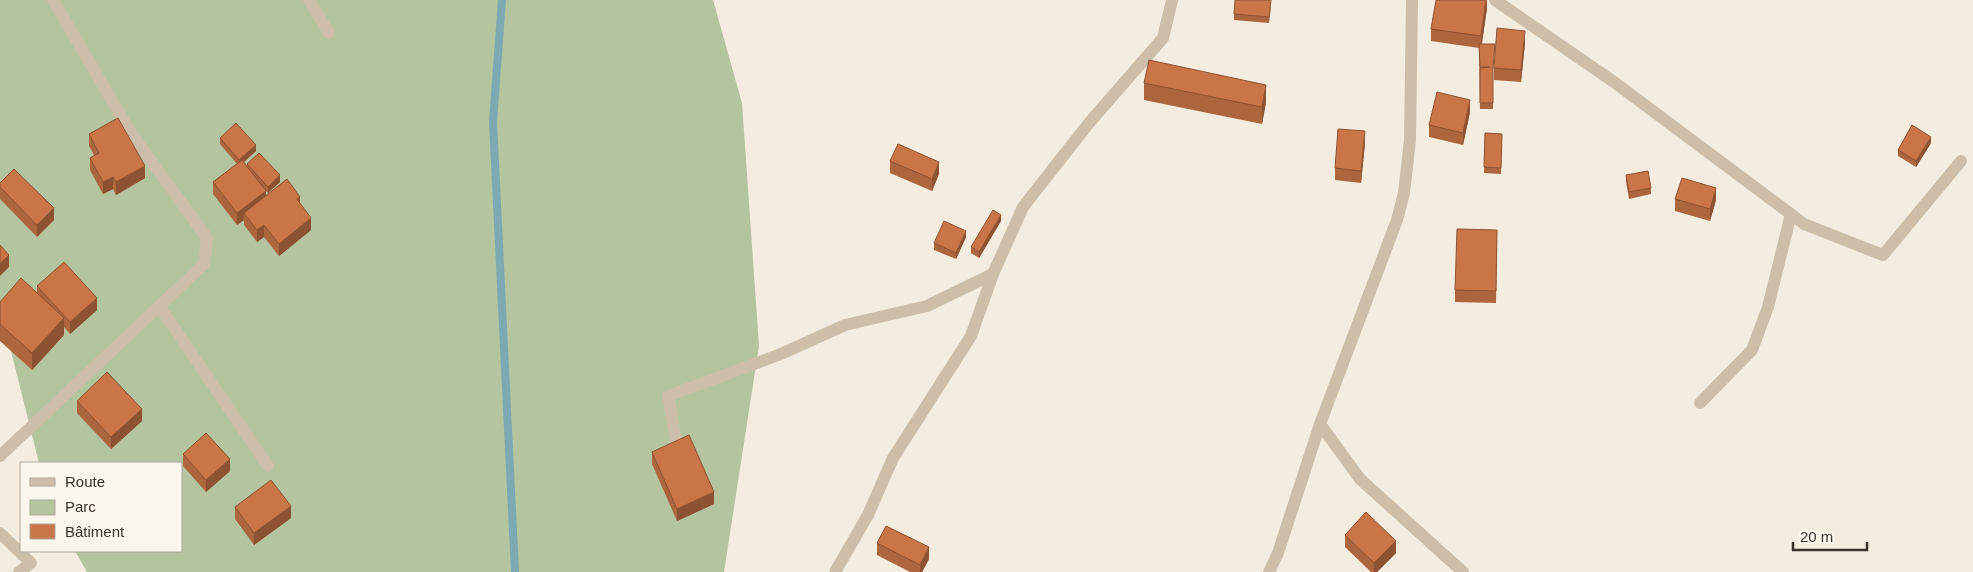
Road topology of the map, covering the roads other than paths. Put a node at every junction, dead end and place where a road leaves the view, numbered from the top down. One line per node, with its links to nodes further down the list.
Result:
1 (53, 0): 10 (street)
2 (309, 0): 6 (street)
3 (1172, 0): 9 (street)
4 (1412, 0): 12 (street)
5 (1495, 0): 8 (street)
6 (329, 33)
7 (1961, 161): 8 (street)
8 (1791, 214): 11 (street)
9 (993, 274): 13 (street); 18 (street)
10 (160, 307): 14 (street); 15 (street)
11 (1700, 403)
12 (1320, 424): 19 (street); 20 (street)
13 (676, 441)
14 (0, 456)
15 (268, 466)
16 (0, 534): 17 (street)
17 (19, 572)
18 (835, 572)
19 (1269, 572)
20 (1463, 572)

